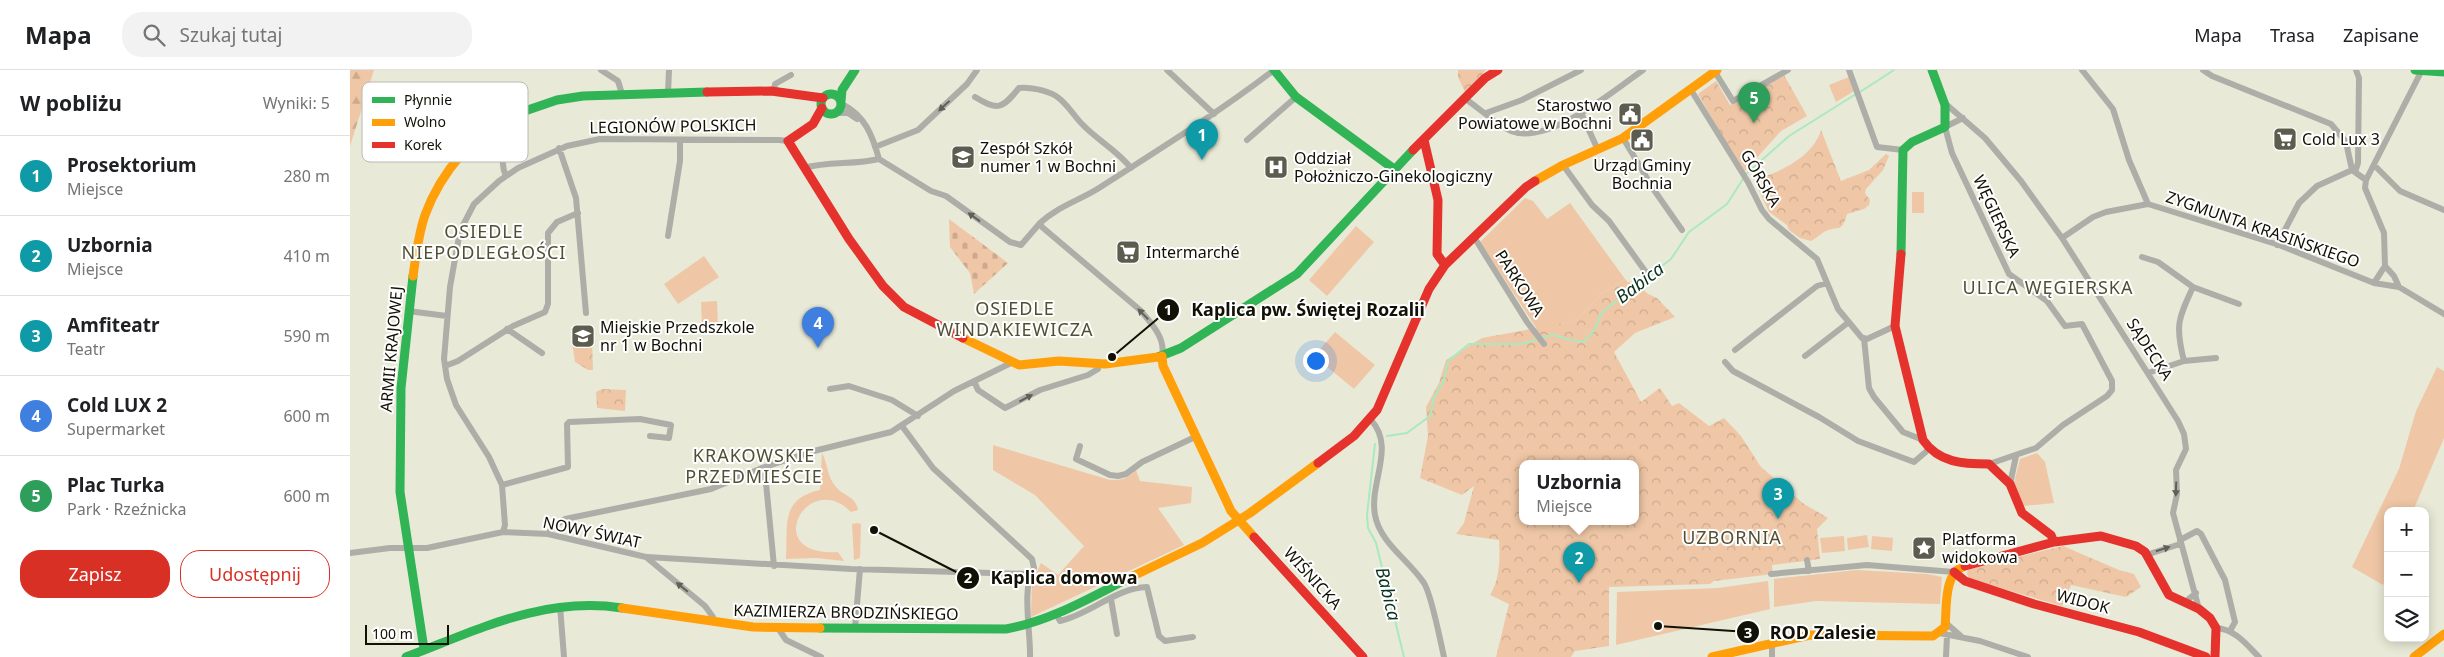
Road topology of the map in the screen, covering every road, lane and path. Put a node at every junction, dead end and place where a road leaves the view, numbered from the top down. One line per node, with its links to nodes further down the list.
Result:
1 (669, 70): 23 (street)
2 (784, 70): 22 (street)
3 (850, 70): 28 (street)
4 (855, 70): 30 (street)
5 (977, 70): 43 (street, one-way to 43)
6 (1167, 70): 34 (street)
7 (1274, 70): 26 (street); 34 (street)
8 (1498, 70): 27 (street)
9 (1580, 70): 32 (street)
10 (1643, 70): 33 (street)
11 (1788, 70): 18 (street)
12 (1848, 70): 46 (street)
13 (1932, 70): 29 (street, SĄDECKA)
14 (2082, 70): 58 (street)
15 (2203, 70): 55 (street)
16 (2356, 70): 55 (street)
17 (604, 71): 24 (street)
18 (1716, 71): 21 (street, KAZIMIERZA BRODZIŃSKIEGO)
19 (2418, 71): 20 (street); 51 (street)
20 (2444, 72)
21 (1691, 90): 38 (street, KAZIMIERZA BRODZIŃSKIEGO); 71 (street, GÓRSKA)
22 (776, 92): 23 (street, ARMII KRAJOWEJ); 28 (street, ARMII KRAJOWEJ)
23 (668, 93): 24 (street, ARMII KRAJOWEJ)
24 (622, 94): 31 (street, ARMII KRAJOWEJ)
25 (974, 96): 53 (street)
26 (1296, 97): 40 (street); 54 (street)
27 (1464, 98): 32 (street); 41 (street)
28 (824, 102): 30 (street); 30 (street); 37 (street)
29 (1947, 105): 35 (street, SĄDECKA); 36 (street, SĄDECKA)
30 (838, 108): 37 (street); 43 (street)
31 (528, 110)
32 (1486, 113): 33 (street)
33 (1581, 113): 45 (street)
34 (1214, 114): 53 (street)
35 (1963, 118): 36 (street); 65 (street, SĄDECKA)
36 (1945, 127): 46 (street); 106 (street, WĘGIERSKA)
37 (802, 133): 42 (street)
38 (1623, 138): 45 (street, KAZIMIERZA BRODZIŃSKIEGO); 62 (street)
39 (680, 140): 42 (street, LEGIONÓW POLSKICH); 44 (street, LEGIONÓW POLSKICH); 63 (street)
40 (1247, 140)
41 (1424, 140): 54 (street); 68 (street)
42 (788, 142): 52 (street)
43 (876, 146): 47 (street)
44 (559, 148): 56 (street, LEGIONÓW POLSKICH); 60 (street)
45 (1598, 150): 50 (street, KAZIMIERZA BRODZIŃSKIEGO)
46 (1903, 150): 81 (street)
47 (879, 159): 52 (street); 61 (street, one-way to 47)
48 (456, 162): 76 (street, ARMII KRAJOWEJ)
49 (502, 162): 56 (street)
50 (1563, 165): 64 (street, KAZIMIERZA BRODZIŃSKIEGO); 70 (street)
51 (2374, 165): 57 (street); 59 (street)
52 (804, 168): 92 (street)
53 (1130, 168): 61 (street)
54 (1394, 169): 87 (street)
55 (2353, 171): 57 (street); 66 (street)
56 (506, 176): 79 (street, LEGIONÓW POLSKICH)
57 (2366, 180): 69 (street)
58 (2148, 204): 65 (street, ZYGMUNTA KRASIŃSKIEGO); 66 (street, ZYGMUNTA KRASIŃSKIEGO)
59 (2444, 210)
60 (578, 213): 77 (street); 82 (street)
61 (1040, 222): 87 (street, one-way to 61)
62 (1682, 230)
63 (668, 236)
64 (1474, 237): 68 (street, KAZIMIERZA BRODZIŃSKIEGO); 84 (street, PARKOWA)
65 (2062, 238): 95 (street, SĄDECKA)
66 (2277, 245): 72 (street, ZYGMUNTA KRASIŃSKIEGO)
67 (2142, 256): 73 (street)
68 (1446, 265): 99 (street, KAZIMIERZA BRODZIŃSKIEGO)
69 (2385, 266): 72 (street); 74 (street)
70 (1648, 275)
71 (1827, 283): 80 (street, GÓRSKA); 85 (street)
72 (2374, 283): 74 (street, ZYGMUNTA KRASIŃSKIEGO)
73 (2193, 287): 75 (street); 90 (street)
74 (2399, 287): 78 (street)
75 (2239, 304)
76 (408, 311): 79 (street); 116 (street, ARMII KRAJOWEJ)
77 (586, 313)
78 (2444, 314)
79 (448, 316): 94 (street, LEGIONÓW POLSKICH)
80 (1849, 322): 83 (street, GÓRSKA); 88 (street)
81 (1895, 326): 83 (street); 103 (street)
82 (507, 329): 86 (street); 94 (street)
83 (1864, 338): 103 (street)
84 (1543, 343)
85 (1735, 350)
86 (542, 353)
87 (1162, 356): 93 (street); 102 (street, WIŚNICKA)
88 (1804, 356)
89 (2216, 358): 90 (street)
90 (2184, 361): 95 (street)
91 (1725, 362): 105 (street)
92 (1011, 363): 93 (street); 96 (street)
93 (1099, 364): 96 (street, one-way to 93)
94 (445, 366): 110 (street, LEGIONÓW POLSKICH)
95 (2148, 373): 115 (street, SĄDECKA, one-way to 115)
96 (974, 381): 98 (street)
97 (830, 389): 98 (street)
98 (918, 416): 100 (street)
99 (1370, 420): 111 (street, KAZIMIERZA BRODZIŃSKIEGO); 152 (street)
100 (902, 426): 108 (street); 125 (street)
101 (650, 436): 110 (street)
102 (1195, 436): 104 (street); 111 (street, WIŚNICKA)
103 (1923, 440): 105 (street)
104 (1080, 446)
105 (1928, 450): 107 (street)
106 (2016, 456): 107 (street, WĘGIERSKA); 109 (street)
107 (1989, 464): 109 (street)
108 (762, 468): 113 (street); 121 (street)
109 (2010, 484): 114 (street)
110 (502, 485): 112 (street, LEGIONÓW POLSKICH)
111 (1240, 520): 132 (street, KAZIMIERZA BRODZIŃSKIEGO); 151 (street, WIŚNICKA)
112 (503, 532): 113 (street, NOWY ŚWIAT); 116 (street, NOWY ŚWIAT)
113 (548, 534): 119 (street, NOWY ŚWIAT)
114 (2054, 542): 118 (street); 124 (street)
115 (2180, 542): 118 (street, one-way to 115); 127 (street, SĄDECKA); 139 (street)
116 (408, 548): 117 (street, NOWY ŚWIAT); 146 (street, ARMII KRAJOWEJ)
117 (350, 553)
118 (2146, 555): 129 (street)
119 (646, 557): 121 (street); 133 (street, NOWY ŚWIAT, one-way to 119)
120 (1807, 560): 123 (street)
121 (774, 566): 122 (street)
122 (860, 569): 125 (street); 137 (street)
123 (1810, 570): 124 (street); 126 (street)
124 (1954, 572): 134 (street); 157 (street, WIDOK)
125 (1030, 574): 135 (street)
126 (1771, 574)
127 (2196, 593): 129 (street); 131 (street, SĄDECKA)
128 (1111, 599): 132 (street); 140 (street); 143 (street)
129 (2184, 602): 131 (street)
130 (560, 606): 133 (street, KAZIMIERZA BRODZIŃSKIEGO); 146 (street, KAZIMIERZA BRODZIŃSKIEGO); 148 (street)
131 (2199, 609): 138 (street)
132 (1056, 614): 135 (street, KAZIMIERZA BRODZIŃSKIEGO)
133 (712, 622): 136 (street, KAZIMIERZA BRODZIŃSKIEGO)
134 (1946, 623): 142 (street); 144 (street)
135 (1029, 624): 137 (street, KAZIMIERZA BRODZIŃSKIEGO); 150 (street)
136 (778, 628): 137 (street, KAZIMIERZA BRODZIŃSKIEGO); 149 (street)
137 (855, 628)
138 (2216, 628): 139 (street); 158 (street)
139 (2230, 631): 159 (street)
140 (1117, 634)
141 (2444, 634): 160 (street)
142 (1943, 635): 144 (street); 145 (street); 155 (street)
143 (1193, 637)
144 (1962, 637): 156 (street)
145 (1772, 643): 153 (street); 154 (street)
146 (424, 649): 147 (street, KAZIMIERZA BRODZIŃSKIEGO)
147 (406, 657)
148 (564, 657)
149 (821, 657)
150 (1030, 657)
151 (1363, 657)
152 (1444, 657)
153 (1712, 657)
154 (1772, 657)
155 (1946, 657)
156 (2028, 657)
157 (2206, 657)
158 (2214, 657)
159 (2259, 657)
160 (2414, 657)

